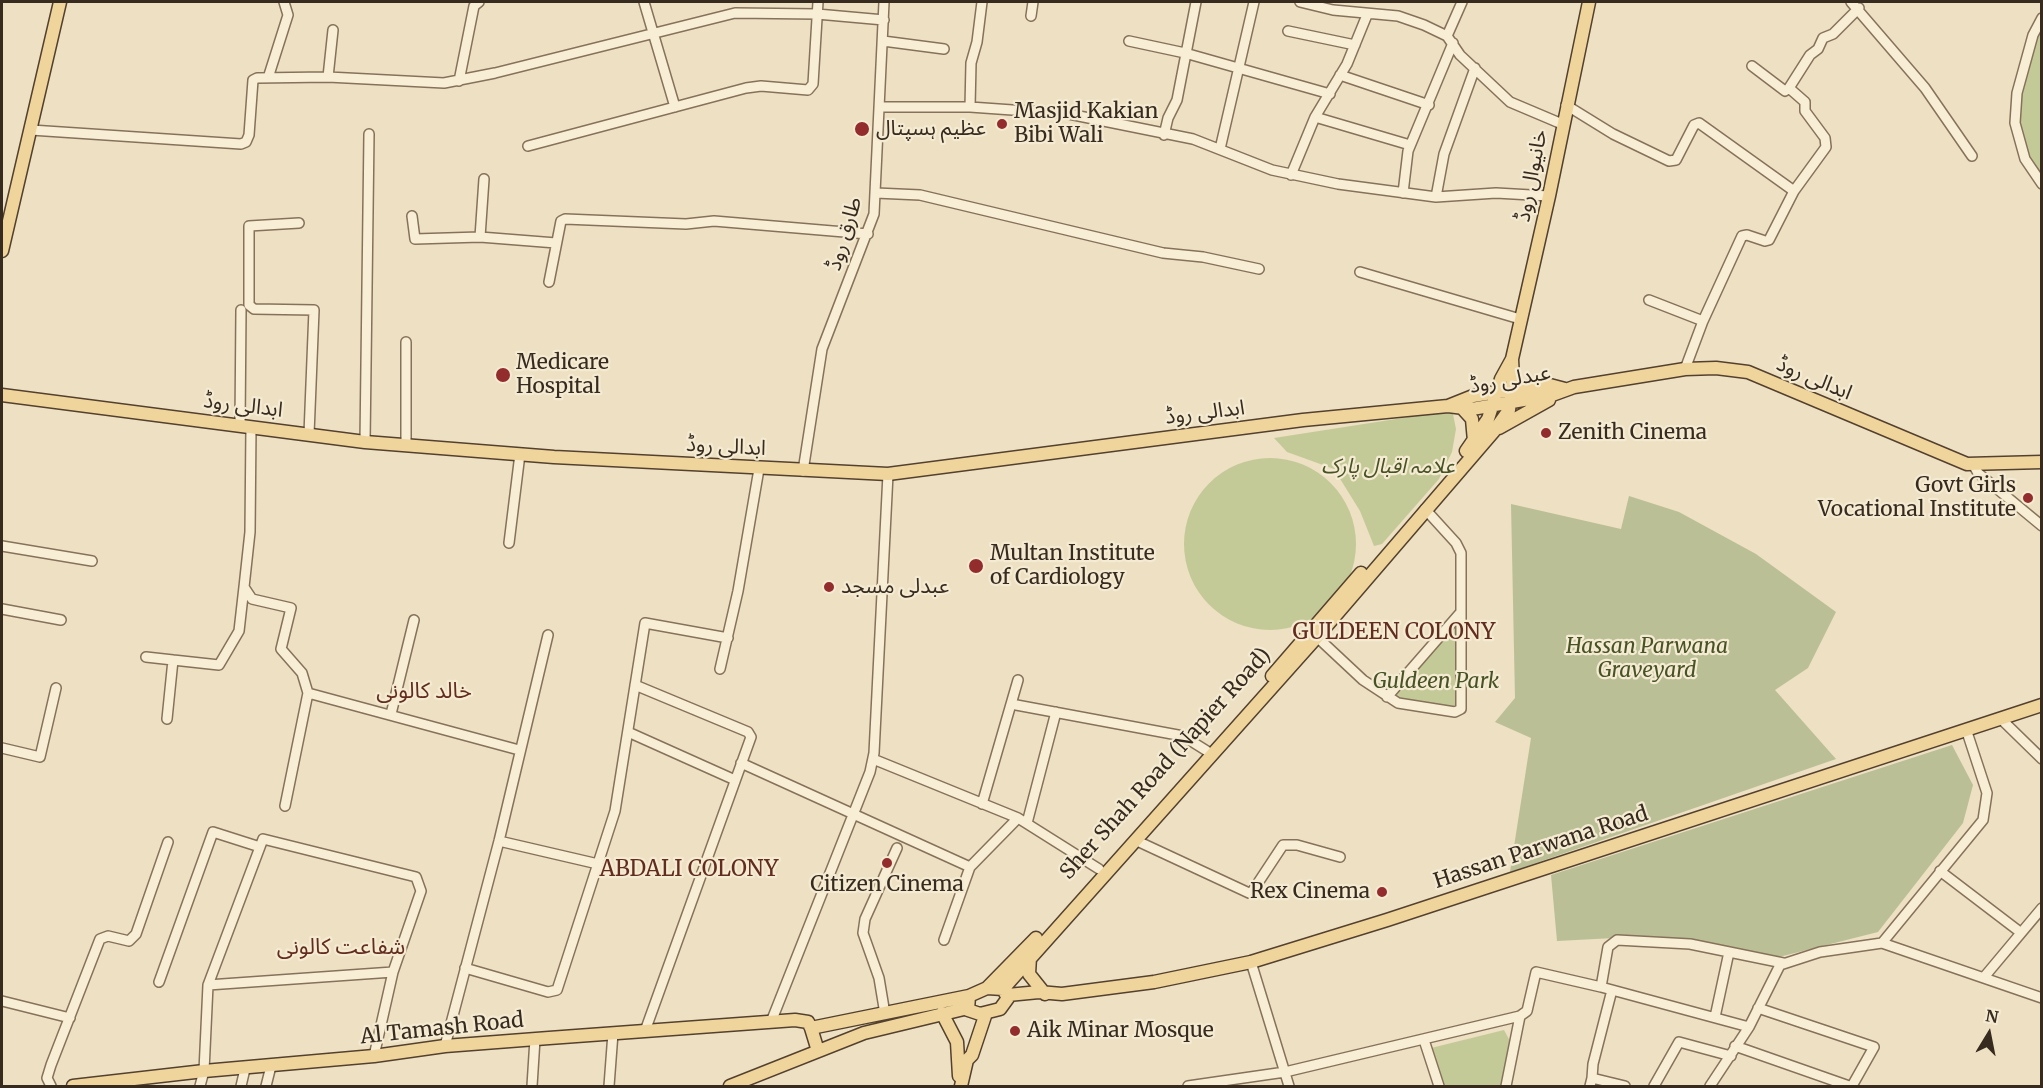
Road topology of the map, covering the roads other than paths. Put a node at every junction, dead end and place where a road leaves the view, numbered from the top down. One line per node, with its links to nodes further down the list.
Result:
1 (60, 2): 45 (main road)
2 (285, 2): 34 (street)
3 (479, 2): 35 (street)
4 (644, 2): 22 (street)
5 (818, 2): 15 (street)
6 (884, 2): 19 (street, طارق روڈ)
7 (982, 2): 42 (street)
8 (1034, 2): 17 (street)
9 (1196, 2): 28 (street)
10 (1254, 2): 30 (street)
11 (1300, 2): 16 (street)
12 (1462, 2): 23 (street)
13 (1589, 2): 39 (main road, خانیوال روڈ)
14 (1855, 5): 36 (street); 51 (street)
15 (817, 14): 19 (street); 22 (street); 40 (street)
16 (1367, 15): 23 (street); 26 (street)
17 (1031, 16)
18 (2042, 18): 54 (street)
19 (884, 20): 24 (street, طارق روڈ)
20 (333, 30): 33 (street)
21 (1288, 31): 26 (street)
22 (653, 33): 35 (street); 40 (street)
23 (1450, 40): 31 (street); 38 (street)
24 (883, 41): 27 (street); 41 (street, طارق روڈ)
25 (1129, 41): 28 (street)
26 (1355, 45): 32 (street)
27 (944, 48)
28 (1185, 53): 30 (street); 47 (street)
29 (1752, 66): 36 (street)
30 (1239, 68): 37 (street); 50 (street)
31 (1475, 68): 44 (street); 59 (street)
32 (1340, 75): 37 (street); 38 (street)
33 (328, 77): 34 (street); 35 (street)
34 (268, 78): 45 (street)
35 (459, 81)
36 (1789, 88): 55 (street)
37 (1330, 94): 43 (street)
38 (1429, 105): 48 (street)
39 (1566, 105): 44 (main road, خانیوال روڈ); 55 (street)
40 (675, 107): 49 (street)
41 (880, 107): 42 (street); 56 (street, طارق روڈ)
42 (970, 108): 47 (street)
43 (1315, 117): 48 (street); 52 (street)
44 (1562, 124): 58 (main road, خانیوال روڈ)
45 (31, 130): 65 (main road)
46 (369, 134): 88 (street)
47 (1164, 135): 50 (street)
48 (1410, 145): 57 (street)
49 (528, 146)
50 (1220, 149): 52 (street)
51 (1972, 156)
52 (1291, 174): 57 (street)
53 (484, 179): 63 (street)
54 (2042, 184)
55 (1794, 191): 72 (street)
56 (876, 193): 62 (street, طارق روڈ); 66 (street)
57 (1403, 193): 59 (street)
58 (1549, 196): 59 (street); 71 (main road, خانیوال روڈ)
59 (1436, 197)
60 (412, 216): 63 (street)
61 (299, 223): 86 (street)
62 (868, 234): 64 (street); 95 (street, طارق روڈ)
63 (480, 237): 64 (street)
64 (556, 243): 68 (street)
65 (2, 251)
66 (1258, 269)
67 (1360, 272): 71 (street)
68 (549, 282)
69 (1648, 300): 72 (street)
70 (242, 310): 84 (street)
71 (1520, 319): 74 (main road, خانیوال روڈ)
72 (1703, 321): 75 (street)
73 (406, 342): 89 (street)
74 (1512, 359): 77 (main road, خانیوال روڈ); 78 (main road, خانیوال روڈ)
75 (1685, 369): 76 (main road, ابدالی روڈ); 93 (main road, ابدالی روڈ)
76 (1565, 389): 77 (main road, عبدلی روڈ); 80 (main road, عبدلی روڈ); 85 (main road)
77 (1512, 390): 78 (main road, عبدلی روڈ); 80 (main road, خانیوال روڈ)
78 (1497, 392): 81 (main road, خانیوال روڈ); 82 (main road, عبدلی روڈ)
79 (3, 395): 84 (main road, ابدالی روڈ)
80 (1511, 403): 81 (main road, عبدلی روڈ); 85 (main road)
81 (1494, 405): 83 (main road, عبدلی روڈ); 87 (main road, خانیوال روڈ)
82 (1448, 406): 83 (main road, عبدلی روڈ); 96 (main road, ابدالی روڈ)
83 (1462, 408): 87 (main road)
84 (245, 426): 86 (main road, ابدالی روڈ); 102 (street)
85 (1494, 431): 91 (main road)
86 (309, 434): 88 (main road, ابدالی روڈ)
87 (1474, 441): 91 (main road, خانیوال روڈ)
88 (365, 442): 89 (main road, ابدالی روڈ)
89 (406, 445): 90 (main road, ابدالی روڈ)
90 (520, 454): 94 (main road, ابدالی روڈ); 99 (street)
91 (1462, 461): 97 (main road, Sher Shah Road (Napier Road)); 103 (main road, Sher Shah Road (Napier Road))
92 (2042, 462): 93 (main road, ابدالی روڈ)
93 (1974, 466): 98 (street)
94 (759, 469): 95 (main road, ابدالی روڈ); 110 (street)
95 (803, 471): 96 (main road, ابدالی روڈ)
96 (888, 474): 130 (street)
97 (1425, 509): 103 (main road, Sher Shah Road (Napier Road)); 105 (street)
98 (2042, 526)
99 (509, 543)
100 (2, 546): 101 (street)
101 (92, 561)
102 (244, 587): 112 (street); 117 (street)
103 (1342, 601): 109 (main road, Sher Shah Road (Napier Road)); 129 (main road, Sher Shah Road (Napier Road))
104 (2, 609): 106 (street)
105 (1461, 612): 118 (street); 118 (street)
106 (61, 620)
107 (414, 620): 122 (street)
108 (548, 635): 128 (street)
109 (1317, 637): 118 (street); 138 (main road, Sher Shah Road (Napier Road))
110 (728, 638): 113 (street); 115 (street)
111 (146, 657): 112 (street)
112 (173, 660): 124 (street)
113 (720, 669)
114 (1018, 680): 119 (street)
115 (635, 685): 126 (street); 132 (street)
116 (56, 688): 127 (street)
117 (308, 693): 122 (street); 135 (street)
118 (1387, 697)
119 (1011, 704): 121 (street); 134 (street)
120 (2042, 705): 123 (main road, Hassan Parwana Road)
121 (1056, 712): 129 (street); 137 (street)
122 (392, 714): 128 (street)
123 (2000, 718): 125 (main road, Hassan Parwana Road); 131 (street)
124 (167, 719)
125 (1966, 729): 147 (street); 154 (main road, Hassan Parwana Road)
126 (628, 732): 133 (street); 144 (street)
127 (2, 748)
128 (519, 750): 139 (street)
129 (1207, 751): 146 (main road, Sher Shah Road (Napier Road))
130 (873, 759): 134 (street); 136 (street)
131 (2042, 759)
132 (741, 763): 133 (street); 136 (street)
133 (735, 780): 178 (street)
134 (982, 804): 137 (street)
135 (285, 806)
136 (854, 814): 145 (street); 175 (street)
137 (1022, 821): 145 (street); 146 (street)
138 (1135, 840): 143 (street); 152 (main road, Sher Shah Road (Napier Road))
139 (499, 841): 144 (street); 156 (street)
140 (168, 842): 174 (street)
141 (260, 847): 157 (street); 159 (street); 160 (street)
142 (897, 848): 171 (street)
143 (1340, 857)
144 (598, 864): 156 (street)
145 (970, 867): 150 (street)
146 (1099, 868): 152 (main road, Sher Shah Road (Napier Road))
147 (1940, 871): 149 (street); 151 (street)
148 (2042, 908): 149 (street)
149 (2020, 932): 158 (street)
150 (944, 940)
151 (1882, 943): 155 (street); 158 (street)
152 (1032, 950): 162 (main road, Sher Shah Road (Napier Road)); 164 (main road); 165 (main road)
153 (1729, 952): 155 (street); 161 (street); 173 (street)
154 (1251, 962): 164 (main road, Hassan Parwana Road); 189 (street)
155 (1783, 963): 169 (street)
156 (465, 968): 182 (street)
157 (393, 972): 160 (street); 185 (street)
158 (1985, 976): 166 (street)
159 (159, 982)
160 (208, 985): 188 (street)
161 (1601, 987): 163 (street); 172 (street)
162 (987, 988): 165 (main road); 168 (main road)
163 (1612, 990): 173 (street); 190 (street)
164 (1046, 994): 165 (main road, Hassan Parwana Road)
165 (1006, 995): 168 (main road)
166 (2042, 998)
167 (2, 1001): 174 (street)
168 (975, 1008): 170 (main road); 171 (main road); 200 (main road)
169 (1758, 1008): 176 (street); 208 (street)
170 (942, 1013): 183 (main road); 200 (main road)
171 (885, 1014): 177 (main road)
172 (1520, 1016): 181 (street); 204 (street)
173 (1715, 1017): 176 (street)
174 (70, 1018): 192 (street)
175 (771, 1022): 177 (main road, Al Tamash Road); 178 (main road, Al Tamash Road)
176 (1749, 1027): 184 (street)
177 (811, 1028): 183 (main road)
178 (645, 1031): 179 (main road, Al Tamash Road)
179 (613, 1033): 180 (main road, Al Tamash Road); 198 (street)
180 (535, 1039): 182 (main road, Al Tamash Road); 197 (street)
181 (1424, 1040): 189 (street); 203 (street)
182 (445, 1046): 185 (main road, Al Tamash Road)
183 (818, 1051): 199 (main road)
184 (1733, 1051): 191 (street); 206 (street); 207 (street)
185 (374, 1056): 186 (main road, Al Tamash Road)
186 (271, 1066): 187 (main road, Al Tamash Road); 196 (street)
187 (245, 1069): 188 (main road, Al Tamash Road); 195 (street)
188 (204, 1071): 193 (main road, Al Tamash Road); 194 (street)
189 (1285, 1072): 201 (street); 202 (street)
190 (1591, 1082): 205 (street)
191 (1820, 1082): 208 (street)
192 (51, 1086)
193 (73, 1086)
194 (200, 1086)
195 (241, 1086)
196 (266, 1086)
197 (532, 1086)
198 (609, 1086)
199 (730, 1086)
200 (960, 1086)
201 (1188, 1086)
202 (1288, 1086)
203 (1439, 1086)
204 (1506, 1086)
205 (1625, 1086)
206 (1654, 1086)
207 (1710, 1086)
208 (1850, 1086)

